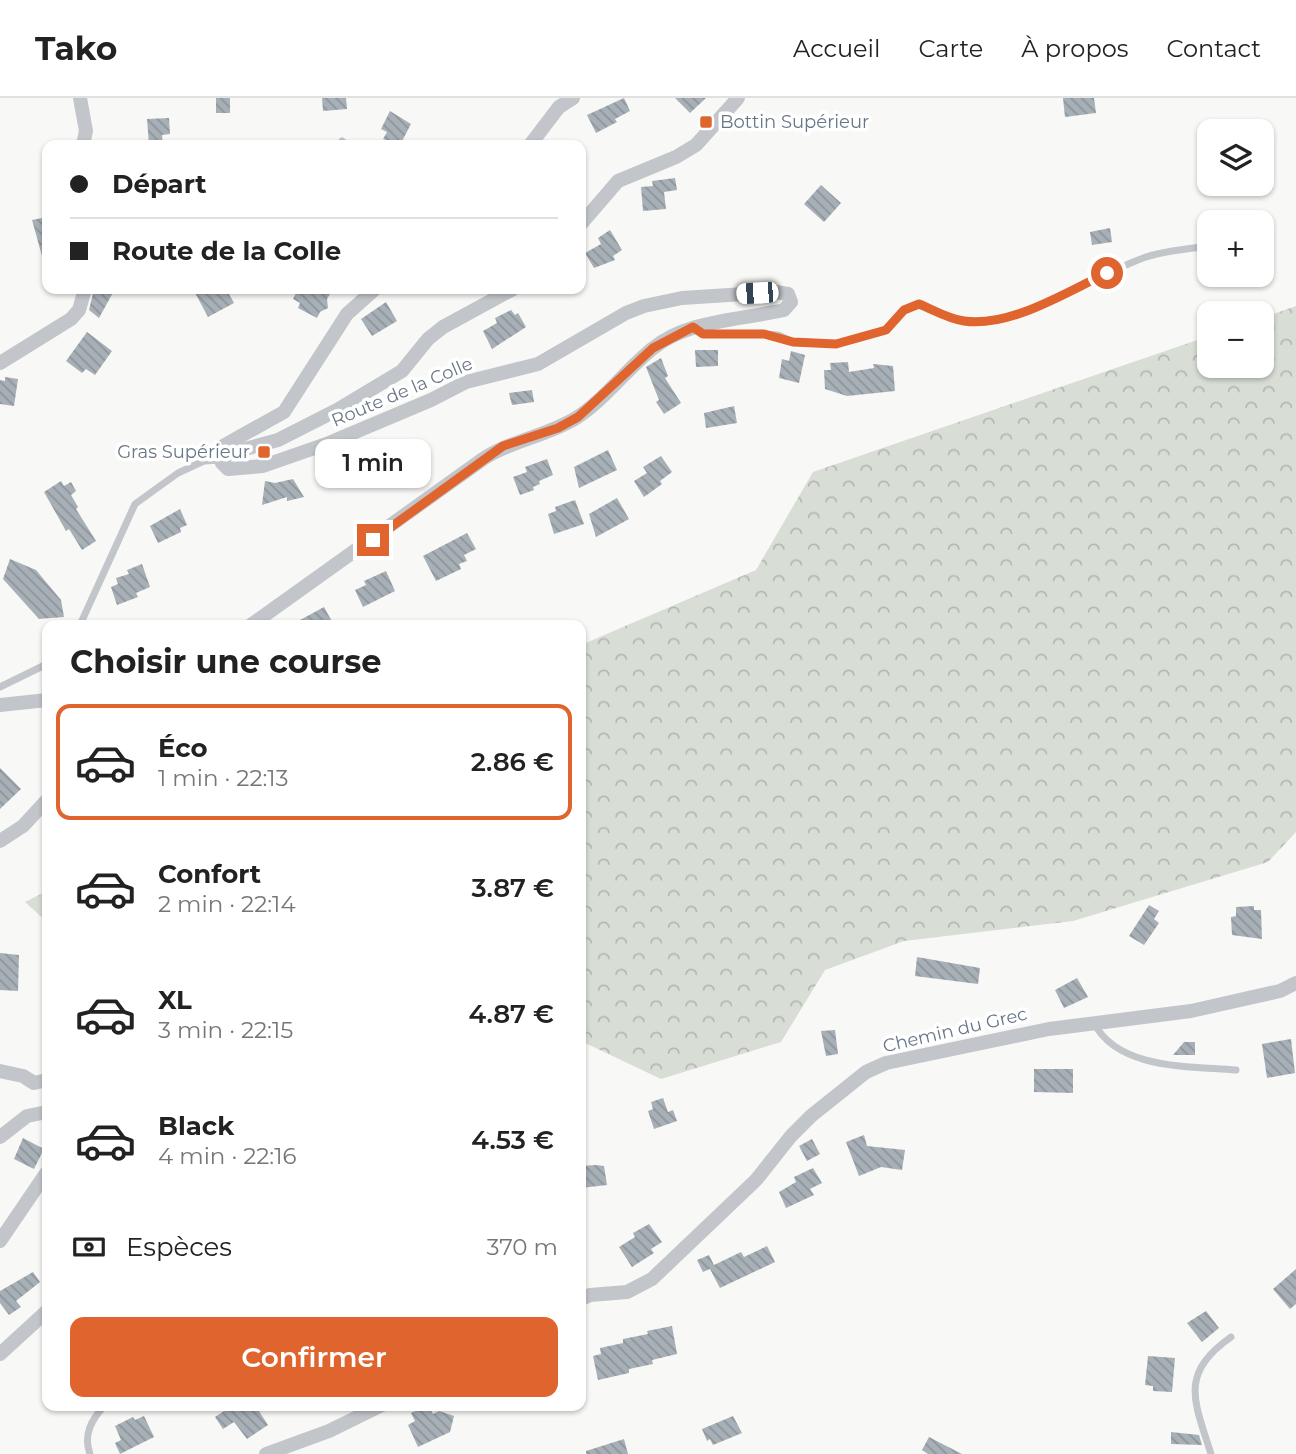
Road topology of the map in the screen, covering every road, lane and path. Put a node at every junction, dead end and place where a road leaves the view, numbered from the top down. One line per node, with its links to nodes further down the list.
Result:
1 (80, 98): 4 (street)
2 (573, 98): 5 (street)
3 (738, 98): 6 (street)
4 (84, 140)
5 (534, 140)
6 (586, 218)
7 (1197, 248): 11 (lane)
8 (84, 294): 12 (street)
9 (369, 294): 13 (street)
10 (504, 294): 13 (street, Route de la Colle)
11 (693, 327): 13 (street, Route de la Colle); 15 (street, Route de la Colle)
12 (0, 363)
13 (221, 460): 14 (lane)
14 (82, 620)
15 (258, 620)
16 (42, 666): 17 (lane)
17 (0, 687)
18 (42, 701): 19 (street)
19 (0, 705)
20 (42, 805): 21 (street)
21 (0, 842)
22 (1296, 983): 23 (street, Chemin du Grec)
23 (1093, 1023): 24 (lane); 31 (street, Chemin du Grec)
24 (1236, 1070)
25 (0, 1072): 26 (street)
26 (42, 1081)
27 (42, 1113): 28 (street)
28 (0, 1136)
29 (42, 1179): 30 (street)
30 (0, 1241)
31 (586, 1297)
32 (42, 1316): 34 (street)
33 (1231, 1336): 39 (lane)
34 (0, 1354)
35 (99, 1411): 37 (lane)
36 (370, 1411): 38 (street)
37 (90, 1454)
38 (266, 1454)
39 (1211, 1454)

